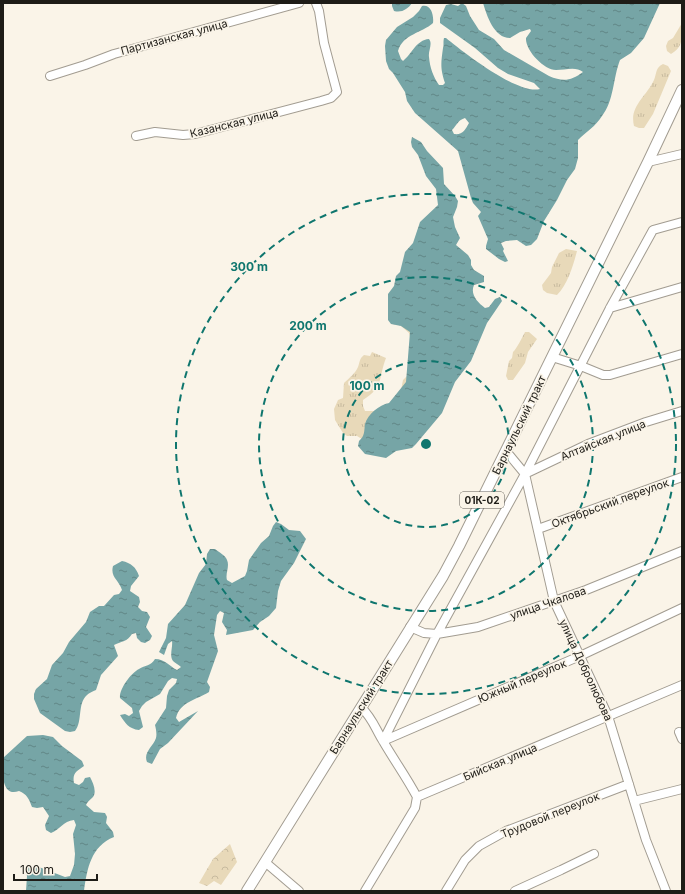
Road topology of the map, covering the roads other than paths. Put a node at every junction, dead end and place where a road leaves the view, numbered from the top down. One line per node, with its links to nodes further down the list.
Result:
1 (298, 3): 3 (street, Партизанская улица)
2 (316, 3): 5 (street, Казанская улица)
3 (50, 76)
4 (682, 90): 7 (main road, Барнаульский тракт / 01К-02)
5 (136, 136)
6 (682, 154): 7 (street)
7 (648, 162): 12 (main road, Барнаульский тракт / 01К-02)
8 (682, 222): 10 (street)
9 (682, 287): 10 (street)
10 (610, 308): 13 (street)
11 (682, 354): 13 (street)
12 (552, 357): 13 (street); 15 (main road, Барнаульский тракт / 01К-02)
13 (581, 366): 16 (street)
14 (682, 411): 16 (street, Алтайская улица)
15 (506, 451): 16 (street, улица Добролюбова); 22 (main road, Барнаульский тракт / 01К-02)
16 (525, 474): 18 (street, улица Добролюбова); 23 (street)
17 (682, 477): 18 (street, Октябрьский переулок)
18 (538, 529): 20 (street, улица Добролюбова)
19 (682, 551): 20 (street, улица Чкалова)
20 (554, 601): 23 (street, улица Чкалова); 24 (street, улица Добролюбова)
21 (682, 608): 24 (street, Южный переулок)
22 (410, 627): 23 (street, улица Чкалова); 26 (main road, Барнаульский тракт / 01К-02)
23 (437, 634): 28 (street)
24 (580, 656): 27 (street, улица Добролюбова); 28 (street, Южный переулок)
25 (682, 685): 27 (street, Бийская улица)
26 (361, 708): 28 (street); 34 (main road, Барнаульский тракт / 01К-02)
27 (608, 716): 29 (street, улица Добролюбова); 31 (street, Бийская улица)
28 (383, 741): 31 (street)
29 (629, 784): 32 (street, улица Добролюбова); 38 (street, Трудовой переулок)
30 (682, 789): 32 (street)
31 (417, 797): 37 (street)
32 (634, 801): 40 (street, улица Добролюбова)
33 (594, 854): 39 (street)
34 (265, 862): 35 (main road, Барнаульский тракт / 01К-02); 36 (street)
35 (247, 891)
36 (299, 891)
37 (365, 891)
38 (446, 891)
39 (515, 891)
40 (666, 891)

